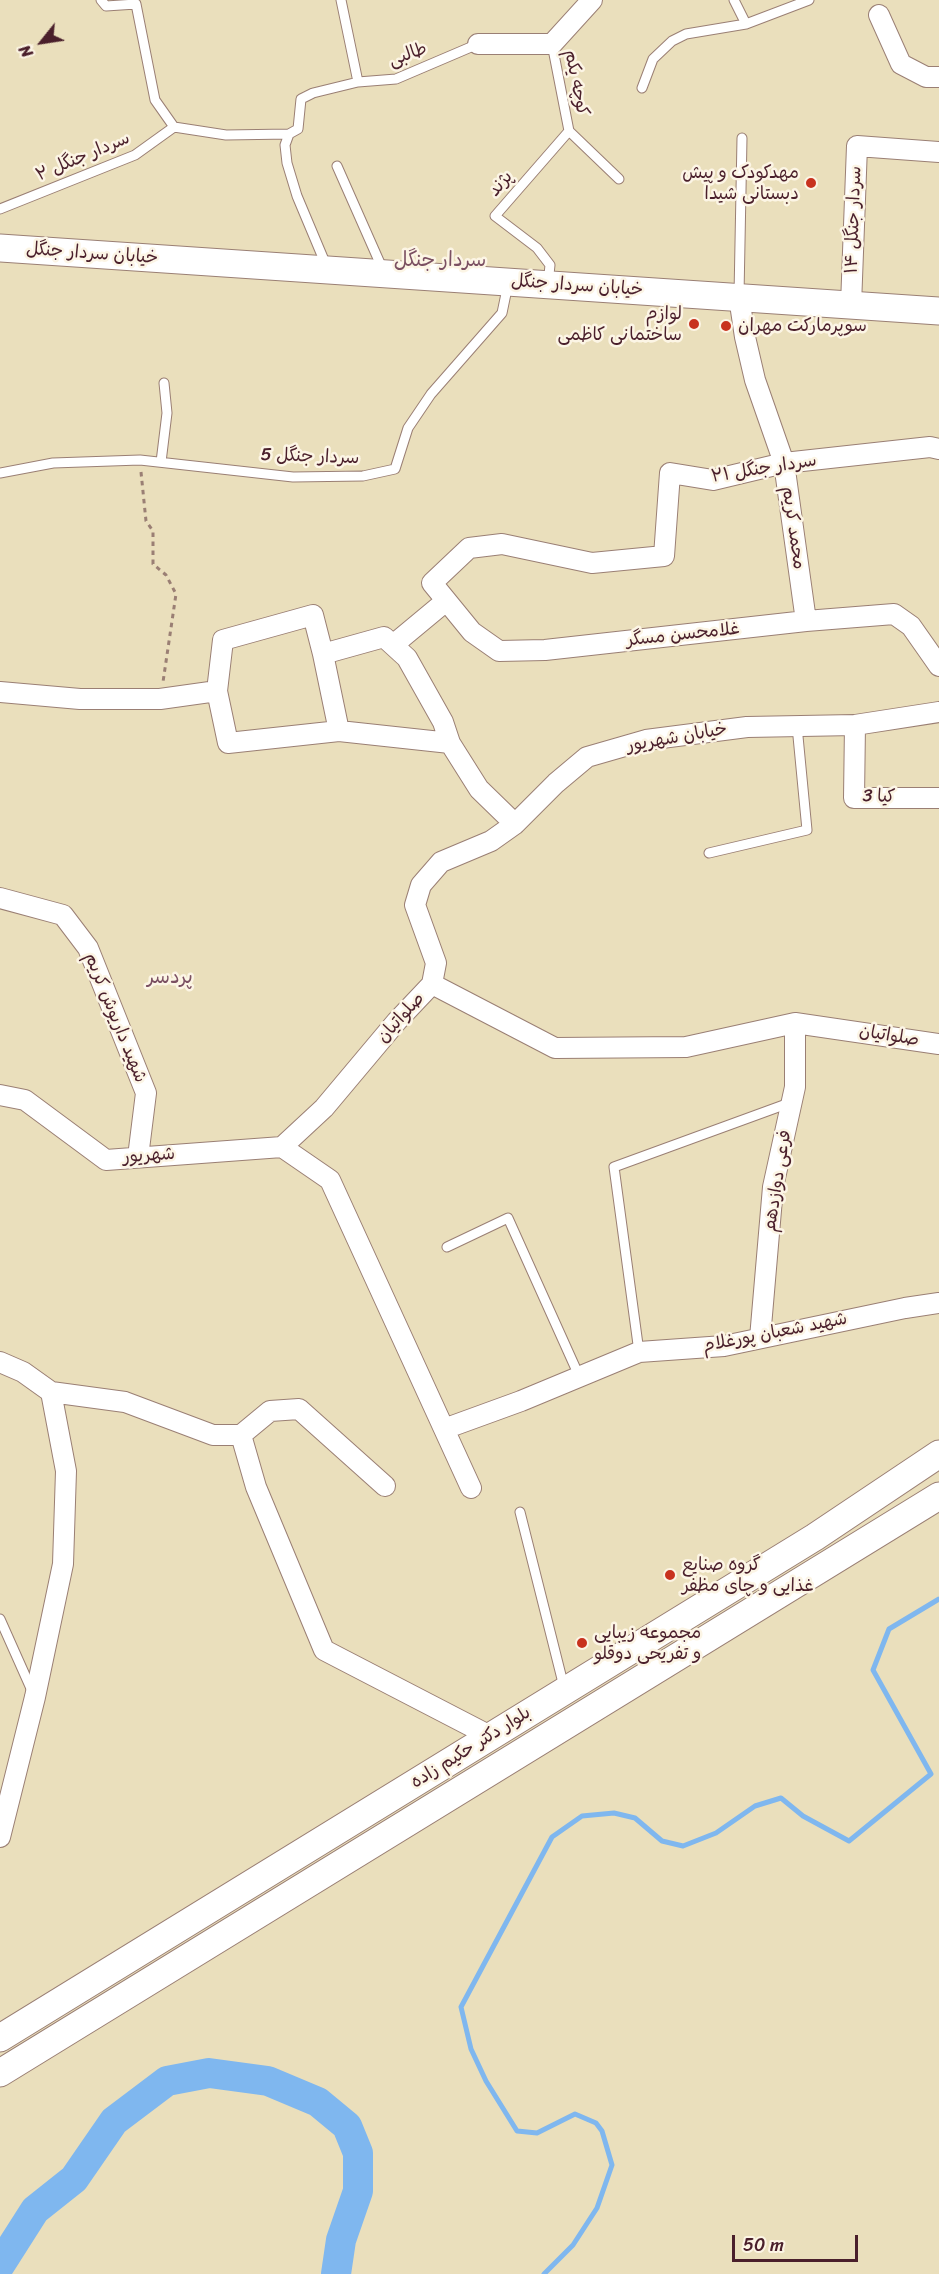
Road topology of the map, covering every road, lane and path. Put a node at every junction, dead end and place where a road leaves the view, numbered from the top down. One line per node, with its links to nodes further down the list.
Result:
1 (101, 0): 13 (lane)
2 (341, 0): 11 (lane)
3 (734, 0): 7 (lane)
4 (809, 0): 7 (lane)
5 (586, 2): 9 (street)
6 (879, 15): 10 (street)
7 (746, 24): 12 (lane)
8 (478, 44): 9 (street); 11 (lane, طالبی)
9 (552, 44): 14 (lane, کوچه یکم)
10 (939, 77)
11 (358, 82): 15 (lane, طالبی)
12 (642, 88)
13 (174, 127): 15 (lane); 20 (lane, سردار جنگل ۲)
14 (569, 131): 19 (lane, کوچه یکم); 25 (lane, پژند)
15 (289, 134): 22 (lane)
16 (742, 138): 26 (lane)
17 (939, 152): 27 (street, سردار جنگل ۱۴)
18 (337, 165): 23 (lane)
19 (619, 179)
20 (0, 209)
21 (0, 248): 22 (main road, خیابان سردار جنگل)
22 (328, 270): 23 (main road, خیابان سردار جنگل)
23 (384, 273): 24 (main road, خیابان سردار جنگل)
24 (508, 281): 25 (main road, خیابان سردار جنگل); 32 (lane, سردار جنگل 5)
25 (548, 284): 26 (main road, خیابان سردار جنگل)
26 (739, 297): 27 (main road, خیابان سردار جنگل); 33 (street, محمد کریم)
27 (851, 305): 28 (main road, خیابان سردار جنگل)
28 (939, 310)
29 (164, 383): 32 (lane)
30 (939, 449): 33 (street, سردار جنگل ۲۱)
31 (140, 460): 32 (lane, سردار جنگل 5); 34 (lane, سردار جنگل 5); 43 (path)
32 (161, 462)
33 (784, 463): 35 (street, سردار جنگل ۲۱); 37 (street, محمد کریم)
34 (0, 473)
35 (432, 583): 36 (street, غلامحسن مسگر)
36 (446, 601): 37 (street, غلامحسن مسگر); 38 (street)
37 (806, 621): 40 (street, غلامحسن مسگر)
38 (393, 645): 39 (street); 48 (street)
39 (323, 654): 41 (street); 47 (street)
40 (939, 666)
41 (217, 691): 43 (street); 47 (street)
42 (0, 692): 43 (street)
43 (160, 699)
44 (939, 712): 45 (street, خیابان شهریور)
45 (855, 724): 46 (street, خیابان شهریور); 49 (street, کیا 3)
46 (797, 726): 50 (street, خیابان شهریور); 51 (lane)
47 (339, 731): 48 (street)
48 (450, 743): 50 (street)
49 (939, 798)
50 (515, 824): 53 (street, خیابان شهریور)
51 (709, 853)
52 (0, 898): 59 (street, شهید داریوش کریم)
53 (432, 984): 54 (street, صلواتیان); 58 (street, صلواتیان)
54 (795, 1023): 55 (street, صلواتیان); 57 (street, فرعی دوازدهم)
55 (939, 1044)
56 (0, 1095): 59 (street, شهریور)
57 (792, 1102): 62 (street, فرعی دوازدهم); 63 (lane)
58 (282, 1147): 59 (street, شهریور); 67 (street)
59 (138, 1157)
60 (447, 1247): 65 (lane)
61 (939, 1303): 62 (street, شهید شعبان پورغلام)
62 (760, 1338): 63 (street, شهید شعبان پورغلام)
63 (639, 1352): 65 (street, شهید شعبان پورغلام)
64 (0, 1362): 66 (street)
65 (580, 1378): 67 (street, شهید شعبان پورغلام)
66 (51, 1392): 68 (street); 78 (street)
67 (444, 1429): 71 (street)
68 (241, 1435): 70 (street); 80 (street)
69 (939, 1454): 74 (main road, بلوار دکتر حکیم زاده)
70 (386, 1485)
71 (471, 1488)
72 (939, 1496): 75 (main road, بلوار دکتر حکیم زاده)
73 (520, 1512): 77 (lane)
74 (799, 1546): 75 (main road); 77 (main road, بلوار دکتر حکیم زاده)
75 (814, 1572): 79 (main road, بلوار دکتر حکیم زاده)
76 (0, 1619): 78 (lane)
77 (565, 1690): 79 (main road); 80 (main road, بلوار دکتر حکیم زاده)
78 (35, 1697): 81 (street)
79 (581, 1717): 83 (main road, بلوار دکتر حکیم زاده)
80 (490, 1736): 82 (main road, بلوار دکتر حکیم زاده)
81 (0, 1837)
82 (0, 2038)
83 (0, 2073)

